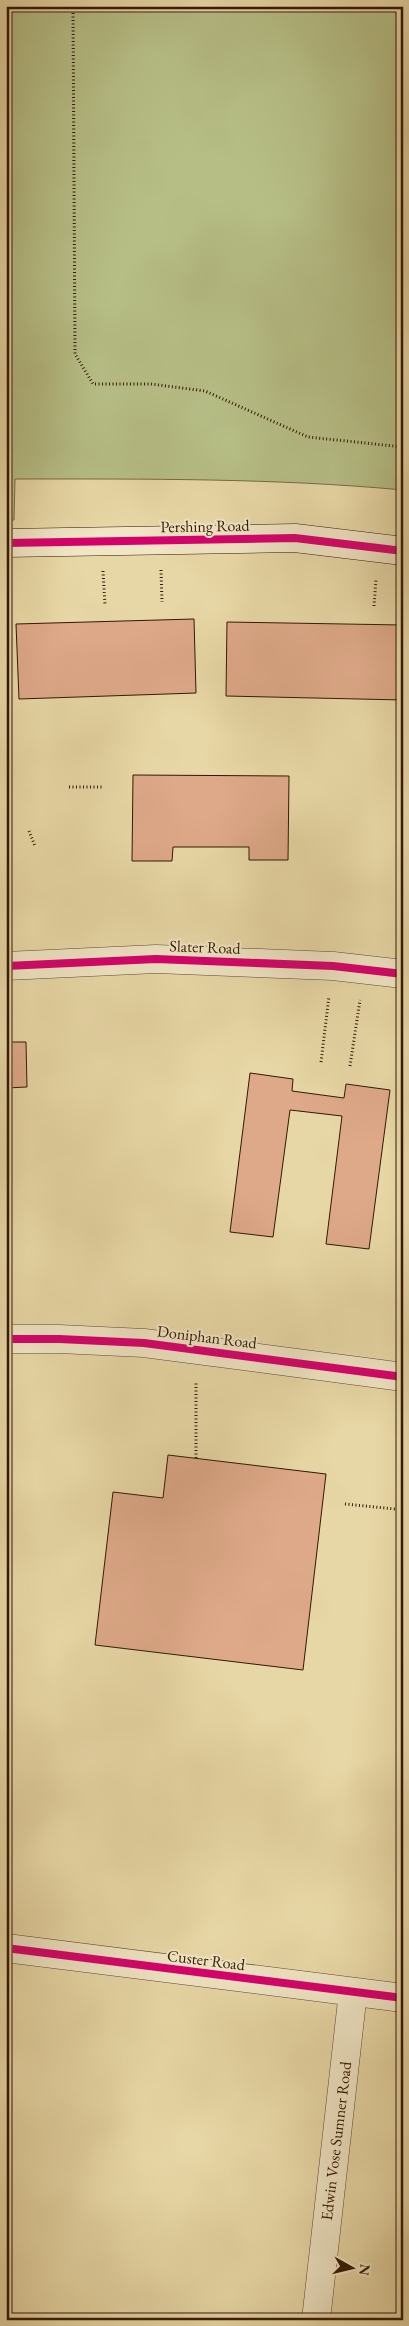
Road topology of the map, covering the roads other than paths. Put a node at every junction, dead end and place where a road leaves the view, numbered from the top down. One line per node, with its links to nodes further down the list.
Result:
1 (6, 543): 2 (street, Pershing Road)
2 (403, 551)
3 (6, 966): 4 (street, Slater Road)
4 (403, 974)
5 (6, 1339): 6 (street, Doniphan Road)
6 (403, 1377)
7 (6, 1948): 8 (street, Custer Road)
8 (354, 1992): 9 (street, Custer Road); 10 (street, Edwin Vose Sumner Road)
9 (403, 1998)
10 (316, 2320)

